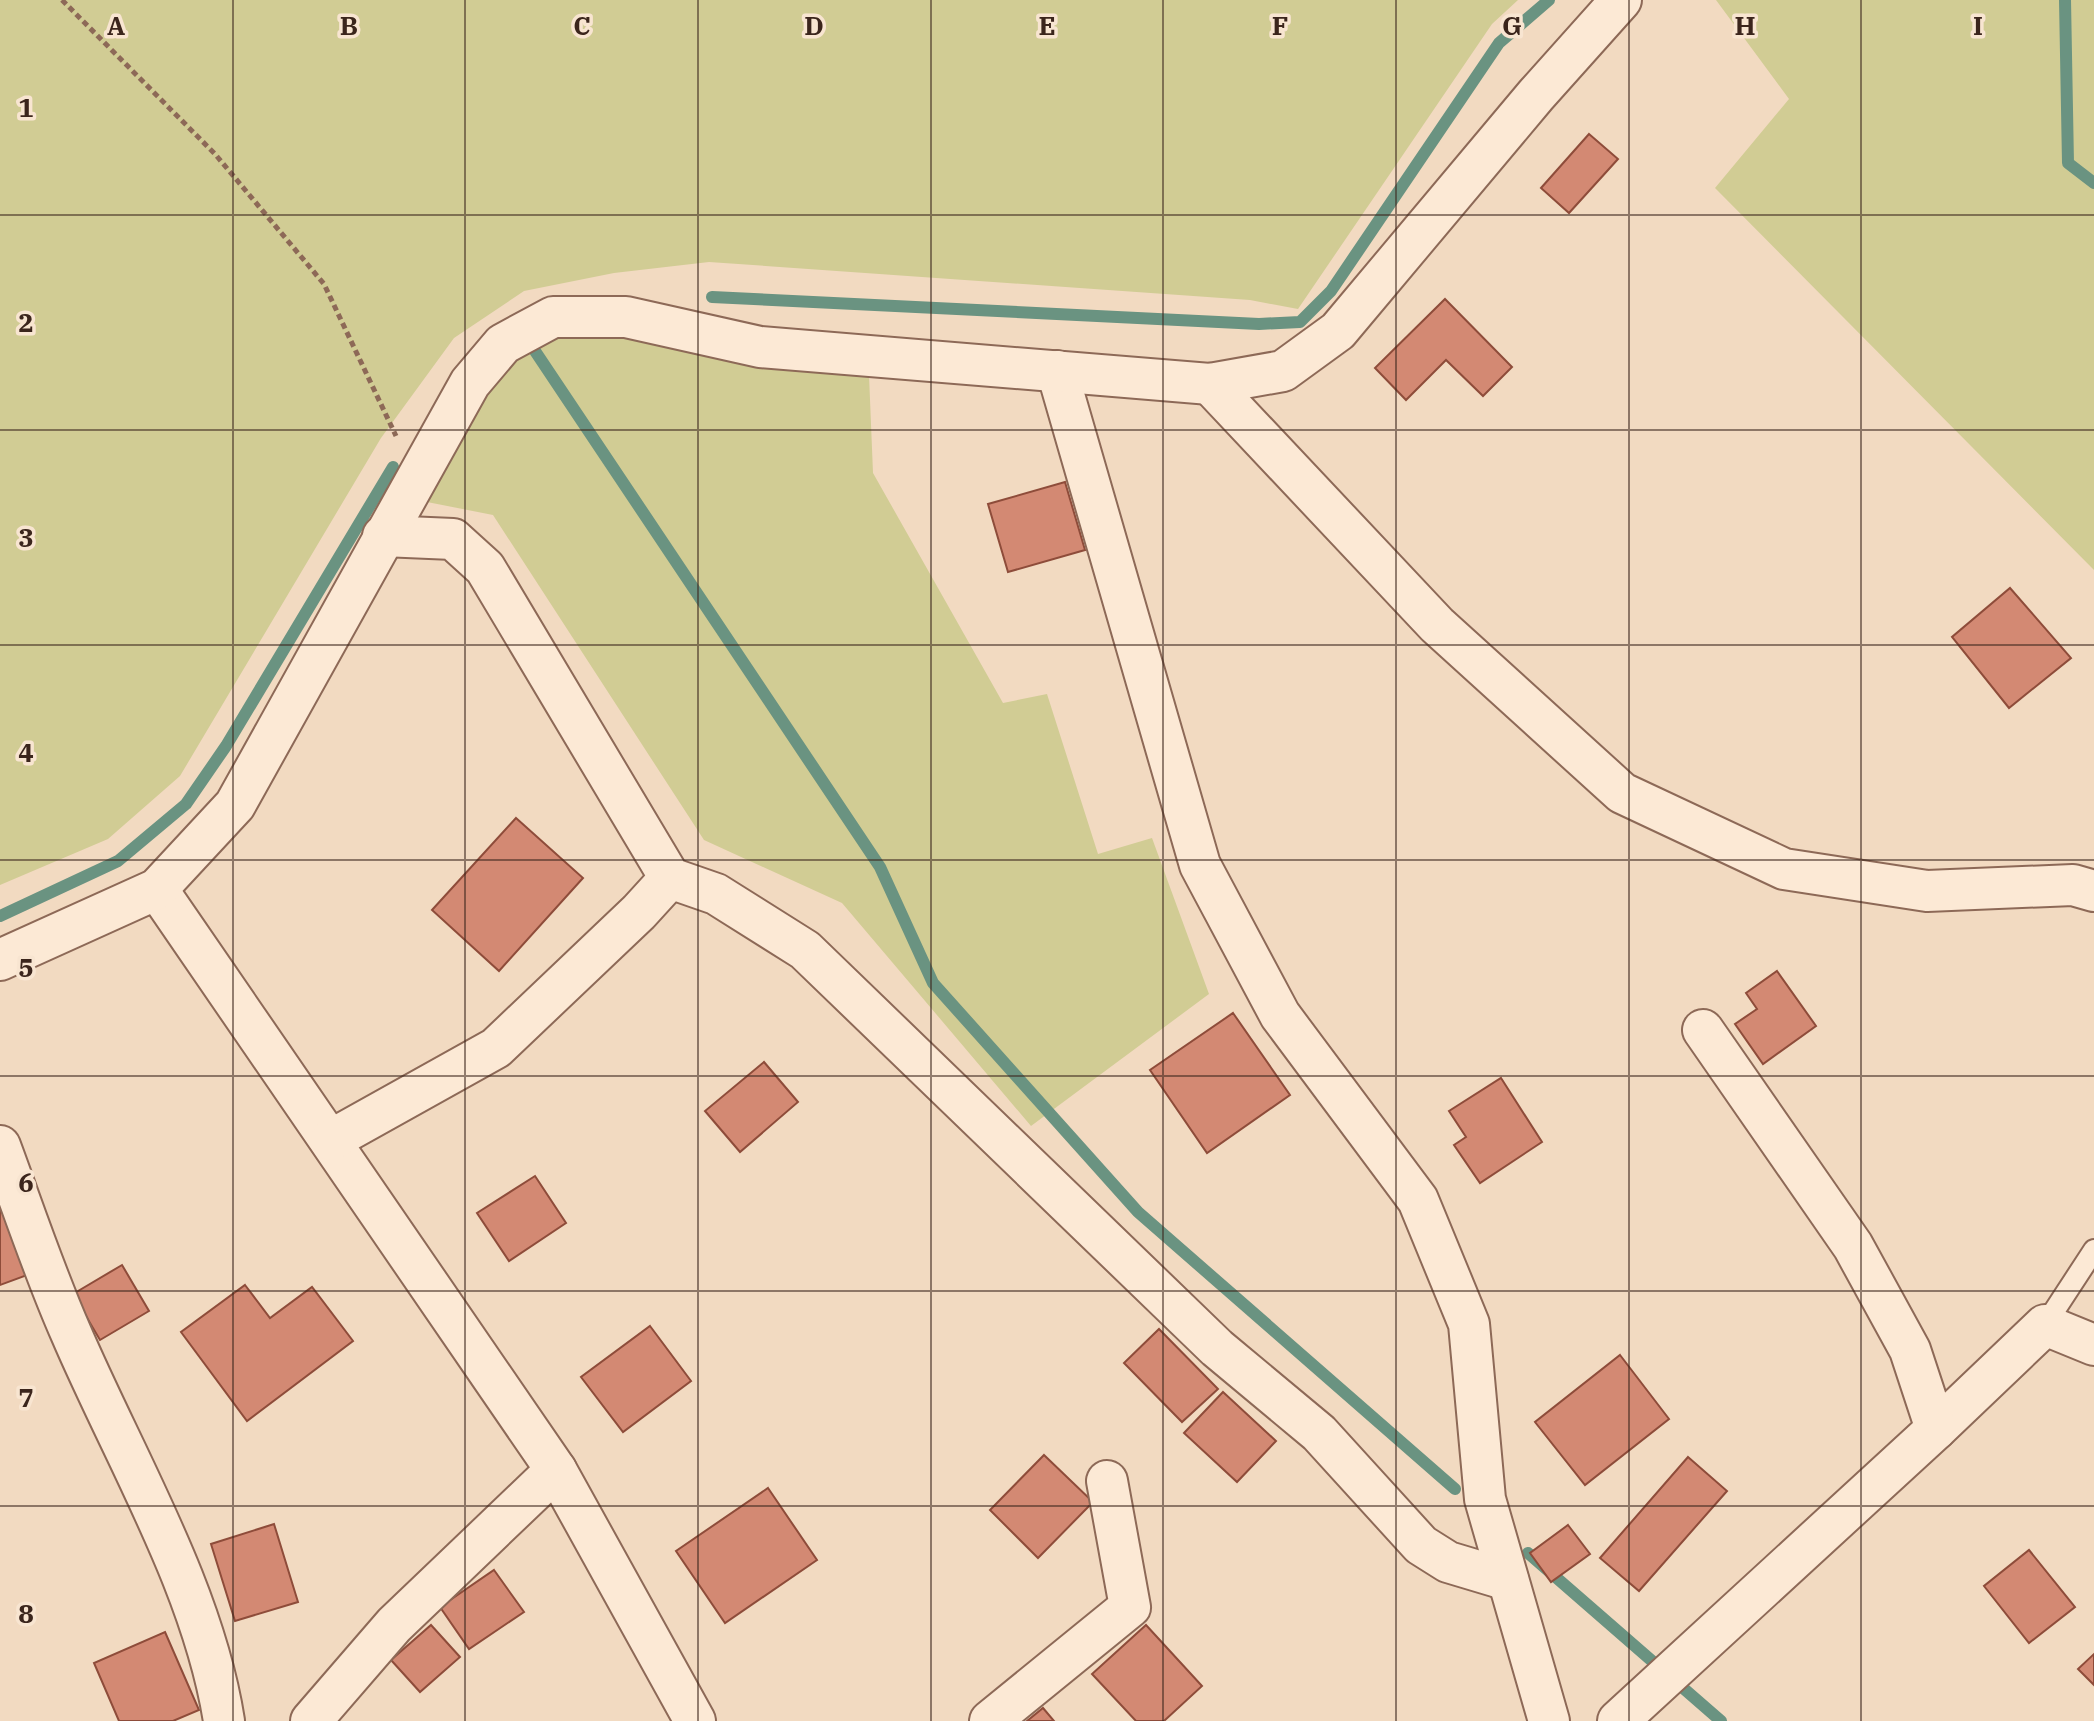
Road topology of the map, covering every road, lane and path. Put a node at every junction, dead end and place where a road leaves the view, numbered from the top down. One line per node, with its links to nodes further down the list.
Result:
1 (62, 0): 5 (path)
2 (1621, 0): 4 (street)
3 (1057, 371): 4 (street); 5 (street); 20 (street)
4 (1210, 384): 9 (street)
5 (415, 477): 6 (street)
6 (383, 536): 7 (street); 8 (street)
7 (670, 878): 12 (street); 20 (street)
8 (157, 889): 10 (street); 12 (street)
9 (2094, 891)
10 (0, 960)
11 (1703, 1030): 17 (street)
12 (331, 1140): 18 (street)
13 (0, 1146): 21 (street)
14 (2094, 1250): 15 (lane)
15 (2045, 1325): 16 (street); 17 (street)
16 (2094, 1345)
17 (1936, 1429): 26 (street)
18 (556, 1470): 22 (street); 23 (street)
19 (1107, 1481): 24 (street)
20 (1508, 1580): 25 (street)
21 (224, 1721)
22 (311, 1721)
23 (695, 1721)
24 (990, 1721)
25 (1549, 1721)
26 (1618, 1721)

